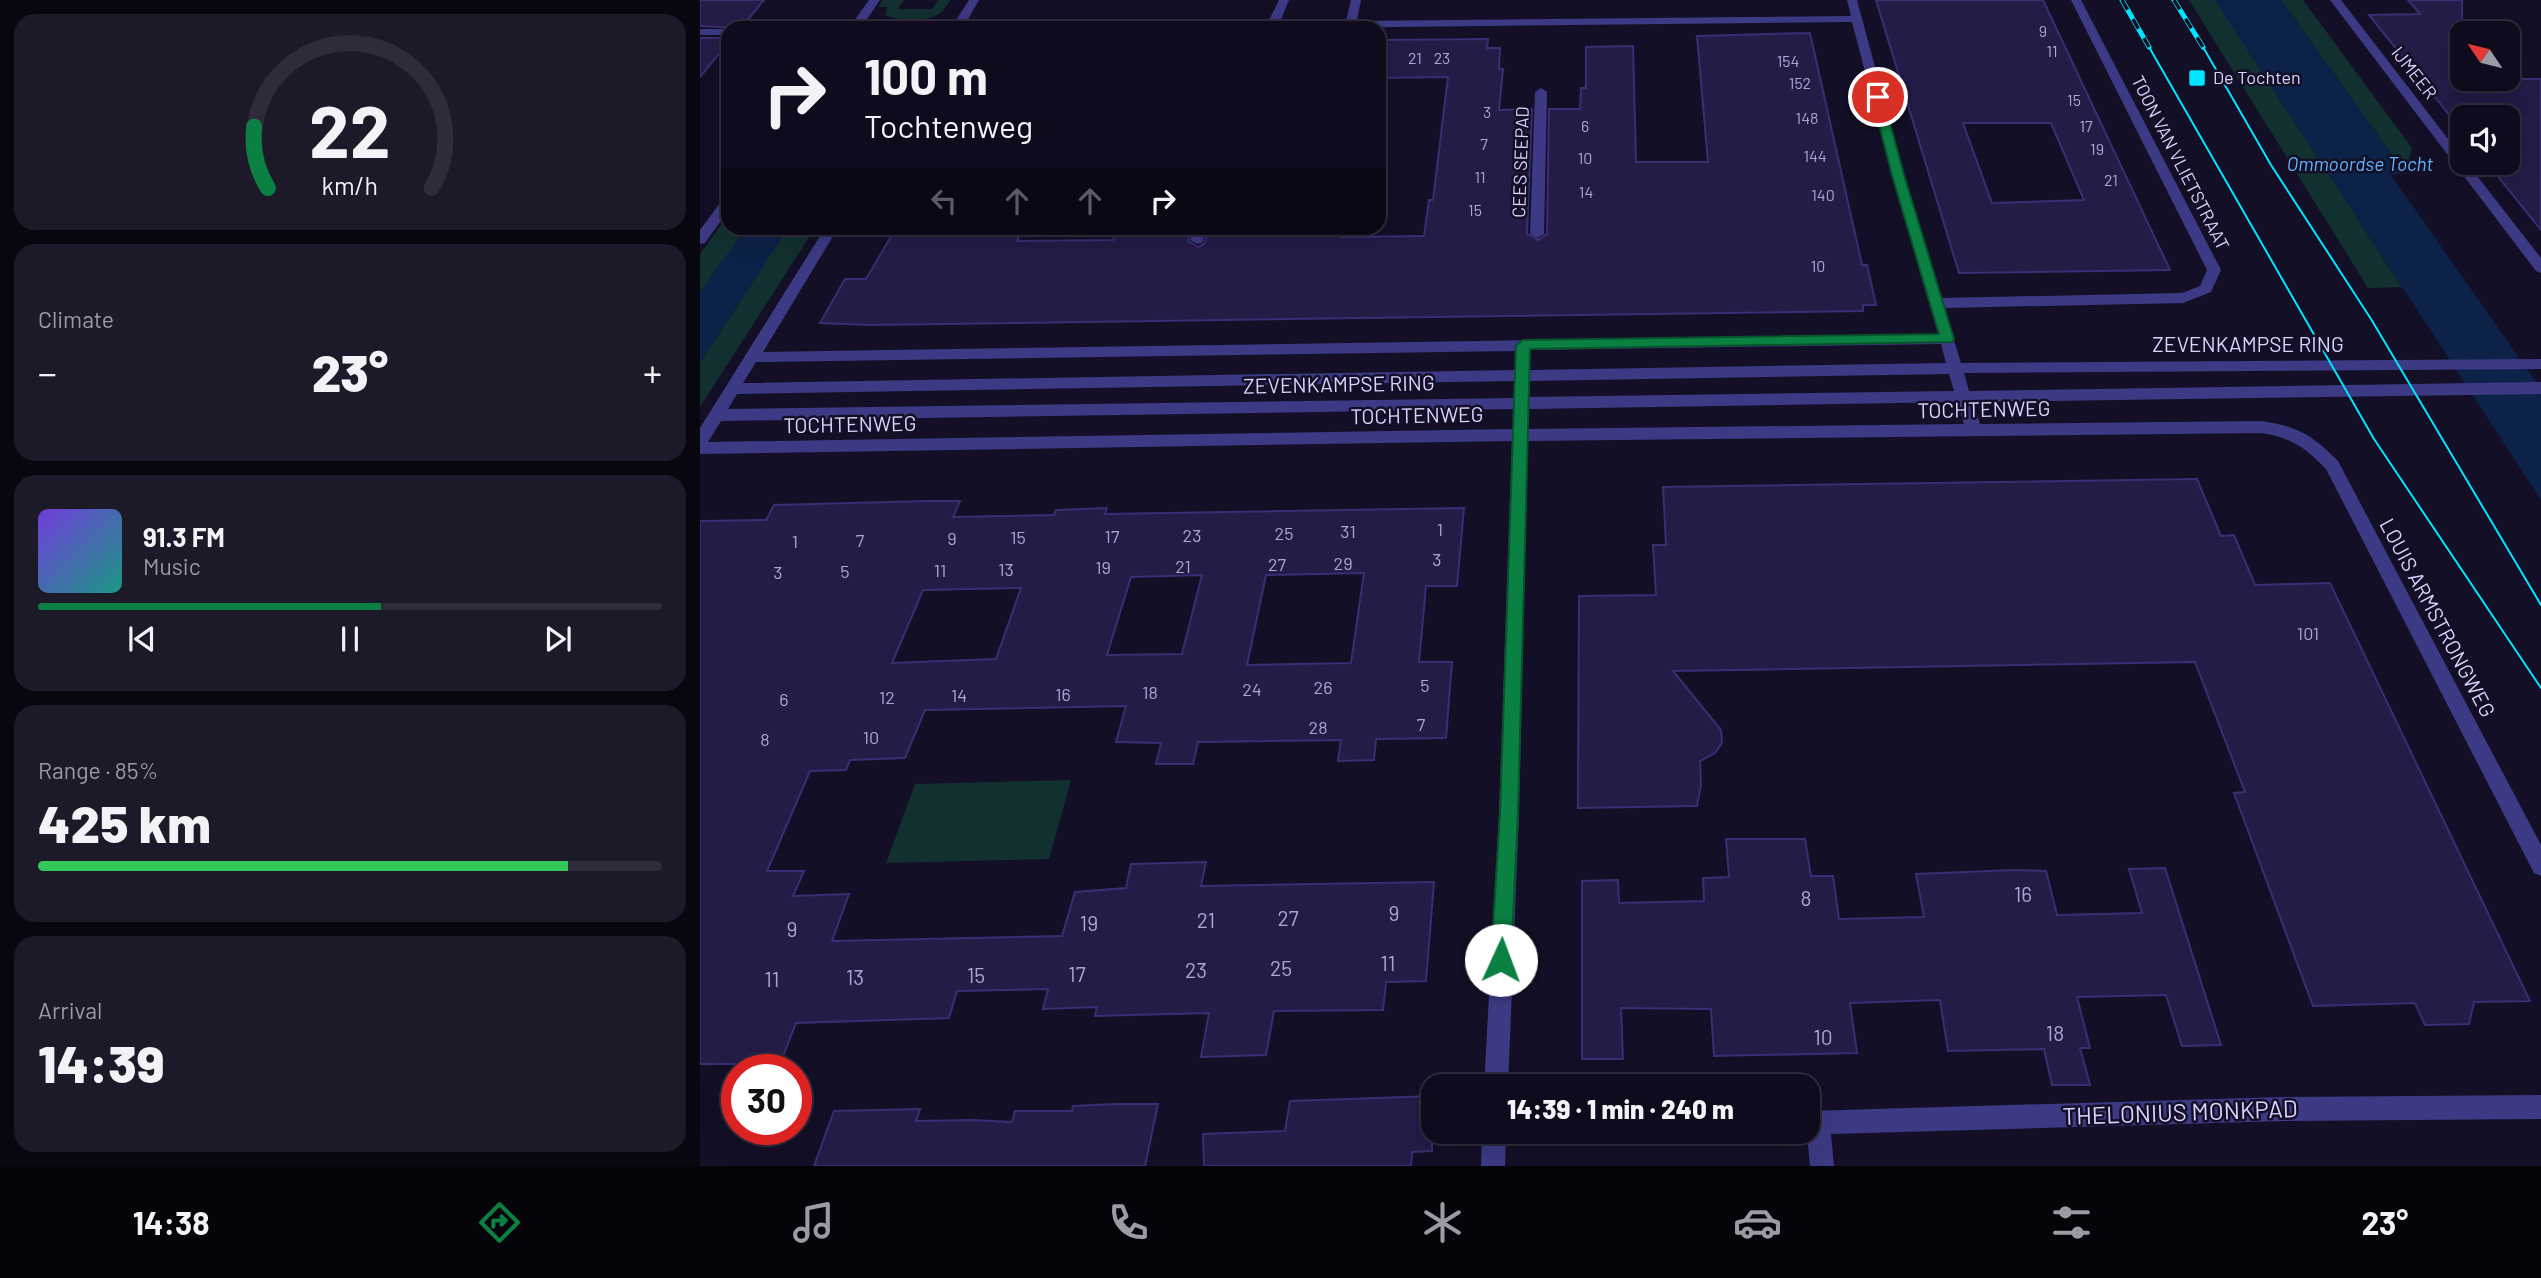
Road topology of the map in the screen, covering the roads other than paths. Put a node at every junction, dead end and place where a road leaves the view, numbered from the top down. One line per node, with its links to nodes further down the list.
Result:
1 (875, 0): 9 (street)
2 (974, 0): 10 (street)
3 (1284, 0): 11 (street)
4 (1356, 0): 12 (street)
5 (1852, 0): 8 (street)
6 (2076, 0): 22 (street, TOON VAN VLIETSTRAAT)
7 (2335, 0): 21 (street, IJMEER)
8 (1858, 19): 13 (street); 22 (street)
9 (860, 21)
10 (961, 21)
11 (1274, 21)
12 (1352, 21)
13 (1386, 24)
14 (700, 32): 15 (street)
15 (721, 32)
16 (1541, 92): 18 (street, CEES SEEPAD)
17 (721, 212): 20 (street)
18 (1537, 234)
19 (827, 235): 25 (street)
20 (700, 240)
21 (2541, 268)
22 (1937, 303): 23 (street)
23 (1947, 339): 24 (street); 27 (street)
24 (1523, 345): 25 (street); 28 (street)
25 (750, 357): 30 (street)
26 (2541, 364): 27 (street, ZEVENKAMPSE RING)
27 (1956, 368): 28 (street, ZEVENKAMPSE RING); 31 (street)
28 (1524, 377): 30 (street, ZEVENKAMPSE RING); 32 (street)
29 (2541, 388): 31 (street, ZEVENKAMPSE RING)
30 (730, 389): 33 (street)
31 (1963, 395): 32 (street, ZEVENKAMPSE RING); 35 (street)
32 (1523, 402): 33 (street, ZEVENKAMPSE RING); 36 (street)
33 (716, 415): 37 (street)
34 (2261, 427): 35 (street, TOCHTENWEG); 39 (street, LOUIS ARMSTRONGWEG)
35 (1974, 432): 36 (street, TOCHTENWEG)
36 (1522, 435): 38 (street, TOCHTENWEG); 40 (street)
37 (700, 441)
38 (700, 448)
39 (2541, 866)
40 (1497, 1074)
41 (2541, 1107): 42 (street, THELONIUS MONKPAD)
42 (1820, 1123)
43 (1494, 1144): 45 (street)
44 (1817, 1144): 46 (street)
45 (1493, 1166)
46 (1822, 1166)

